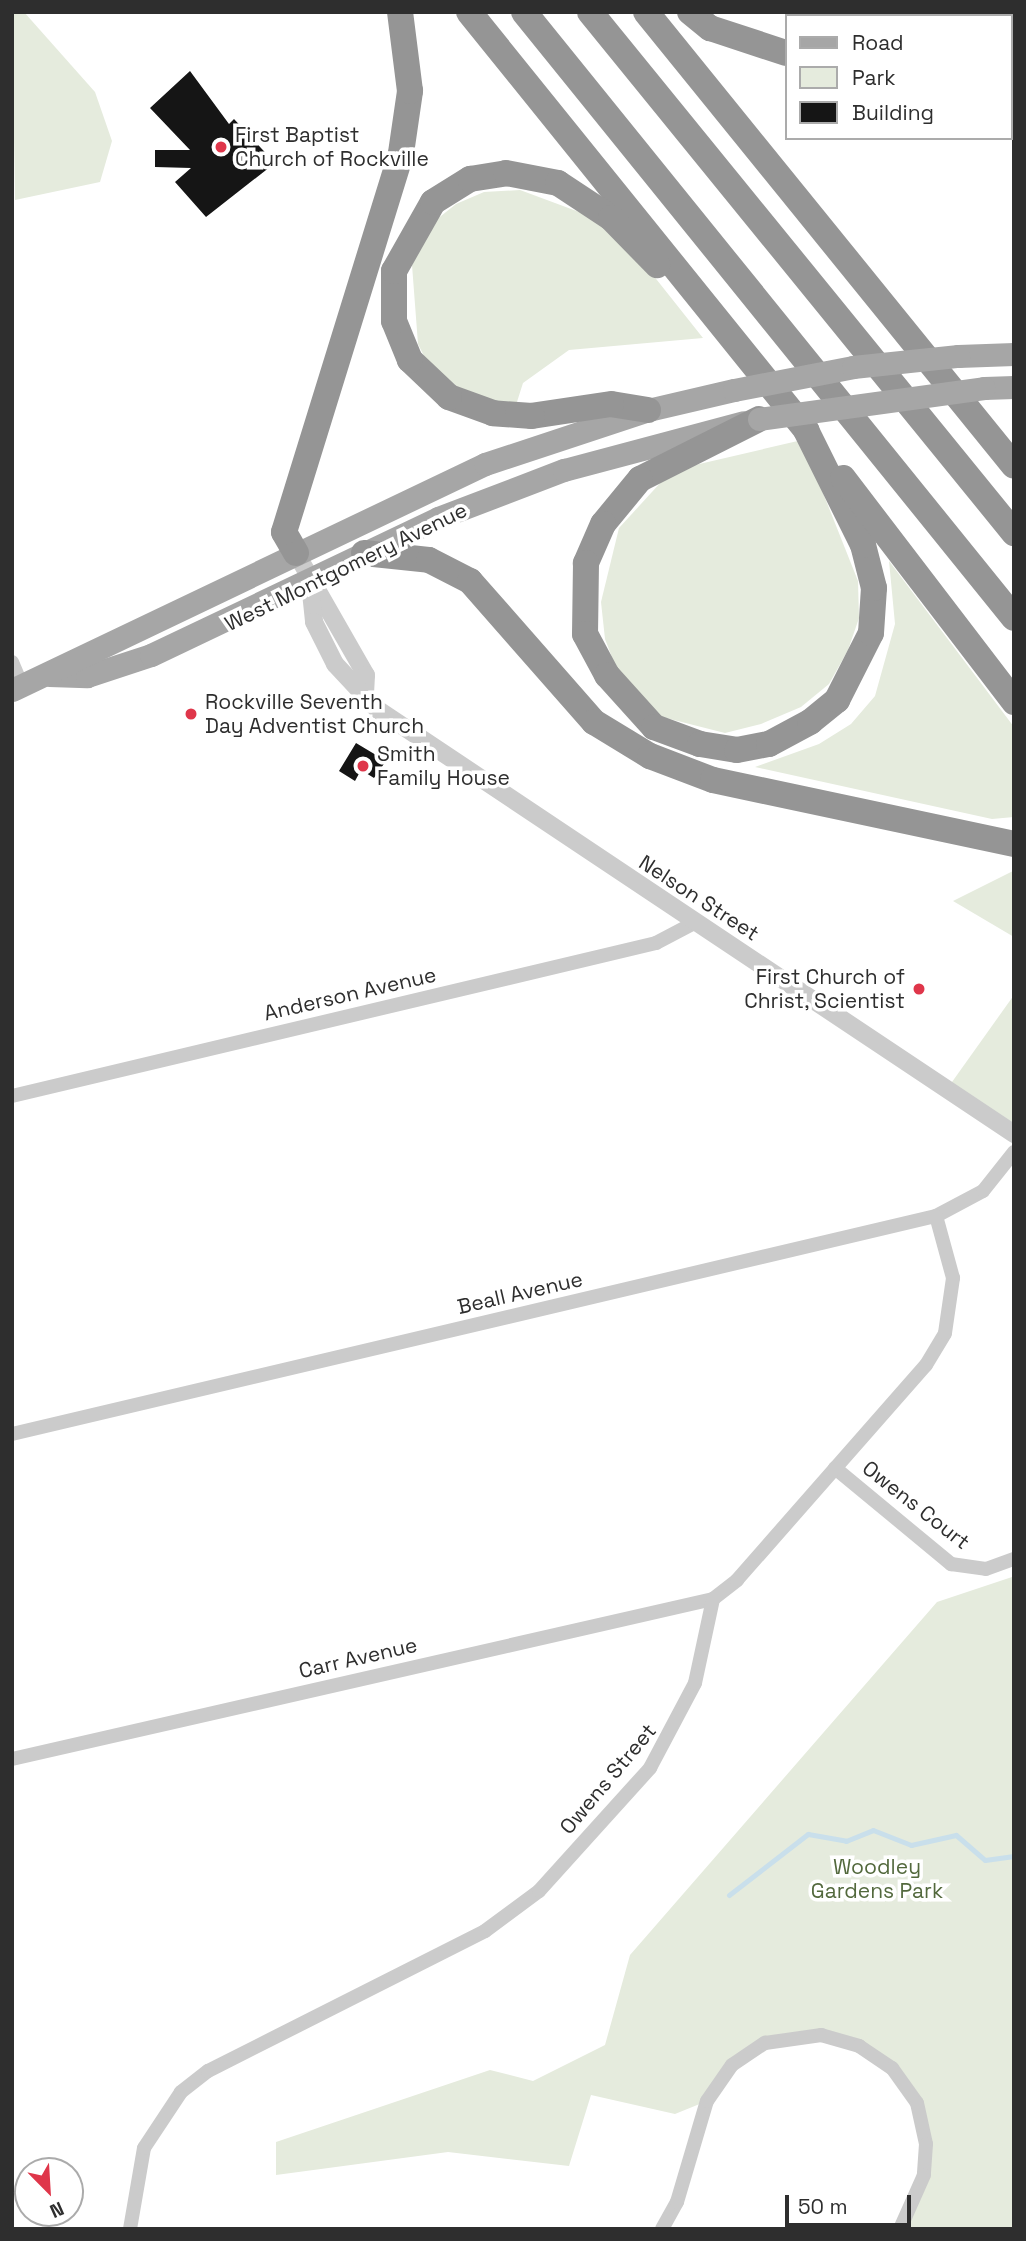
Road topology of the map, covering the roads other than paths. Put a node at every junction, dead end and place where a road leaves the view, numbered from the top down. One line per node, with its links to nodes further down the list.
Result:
1 (400, 12): 16 (highway)
2 (469, 12): 8 (highway)
3 (524, 12): 18 (highway)
4 (590, 12): 15 (highway)
5 (646, 12): 14 (highway)
6 (690, 12): 7 (highway)
7 (785, 53)
8 (735, 337): 11 (highway); 13 (highway)
9 (1014, 354): 11 (main road, West Montgomery Avenue, bridge)
10 (1014, 387): 12 (main road, West Montgomery Avenue, bridge)
11 (648, 410): 16 (main road, West Montgomery Avenue)
12 (759, 419): 13 (highway); 17 (main road, West Montgomery Avenue)
13 (806, 430): 25 (highway)
14 (1014, 466)
15 (1014, 533)
16 (296, 553): 19 (street, Nelson Street); 23 (main road, West Montgomery Avenue)
17 (364, 553): 19 (main road, West Montgomery Avenue); 26 (highway)
18 (973, 568): 20 (highway); 21 (highway)
19 (310, 583): 23 (main road, West Montgomery Avenue); 27 (street, Nelson Street)
20 (1014, 618)
21 (1014, 627)
22 (12, 662): 24 (street)
23 (48, 675): 24 (main road, West Montgomery Avenue)
24 (17, 688)
25 (1014, 702)
26 (1014, 844)
27 (694, 923): 28 (street, Anderson Avenue); 29 (street, Nelson Street)
28 (12, 1096)
29 (1014, 1134)
30 (1014, 1152): 31 (street, Beall Avenue)
31 (936, 1216): 32 (street, Beall Avenue); 33 (street)
32 (12, 1434)
33 (835, 1468): 34 (street, Owens Court); 35 (street)
34 (1014, 1559)
35 (713, 1599): 36 (street, Carr Avenue); 37 (street, Owens Street)
36 (12, 1759)
37 (130, 2229)
38 (662, 2229): 39 (street)
39 (900, 2229)

